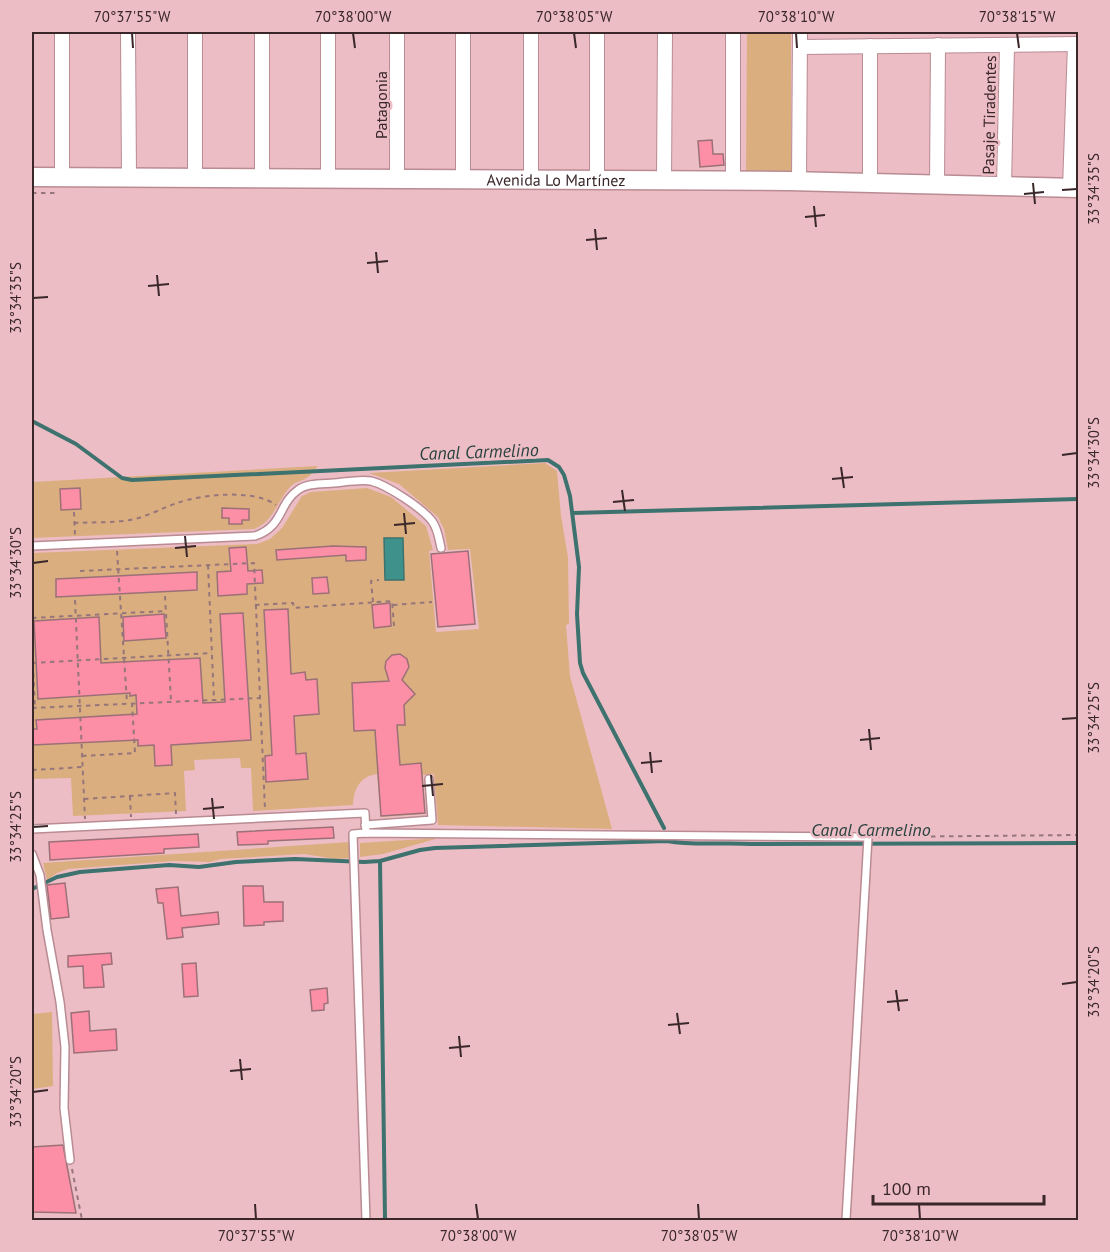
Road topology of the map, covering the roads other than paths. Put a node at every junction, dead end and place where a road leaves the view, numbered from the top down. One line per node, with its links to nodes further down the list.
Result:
1 (62, 32): 19 (street)
2 (128, 32): 20 (street)
3 (195, 32): 21 (street)
4 (262, 32): 22 (street)
5 (328, 32): 23 (street)
6 (397, 32): 24 (street, Patagonia)
7 (463, 32): 25 (street)
8 (531, 32): 26 (street)
9 (597, 32): 27 (street)
10 (665, 32): 28 (street)
11 (733, 32): 29 (street)
12 (800, 32): 17 (street)
13 (1077, 44): 15 (street); 34 (street)
14 (938, 45): 15 (street); 16 (street); 32 (street)
15 (1007, 45): 33 (street, Pasaje Tiradentes)
16 (870, 46): 17 (street); 31 (street)
17 (800, 47): 30 (street)
18 (32, 177): 19 (main road, Avenida Lo Martínez)
19 (62, 177): 20 (main road, Avenida Lo Martínez)
20 (129, 178): 21 (main road, Avenida Lo Martínez)
21 (195, 178): 22 (main road, Avenida Lo Martínez)
22 (262, 179): 23 (main road, Avenida Lo Martínez)
23 (328, 179): 24 (main road, Avenida Lo Martínez)
24 (397, 179): 25 (main road, Avenida Lo Martínez)
25 (463, 180): 26 (main road, Avenida Lo Martínez)
26 (531, 180): 27 (main road, Avenida Lo Martínez)
27 (597, 180): 28 (main road, Avenida Lo Martínez)
28 (664, 181): 29 (main road, Avenida Lo Martínez)
29 (733, 181): 30 (main road, Avenida Lo Martínez)
30 (799, 182): 31 (main road, Avenida Lo Martínez)
31 (870, 184): 32 (main road, Avenida Lo Martínez)
32 (937, 185): 33 (main road, Avenida Lo Martínez)
33 (1004, 186): 34 (main road, Avenida Lo Martínez)
34 (1074, 188)
35 (32, 546): 36 (lane)
36 (441, 548)
37 (429, 779): 39 (lane)
38 (32, 829): 39 (lane)
39 (366, 829): 42 (lane); 43 (lane)
40 (32, 855): 41 (lane)
41 (70, 1160)
42 (366, 1221)
43 (846, 1221)

